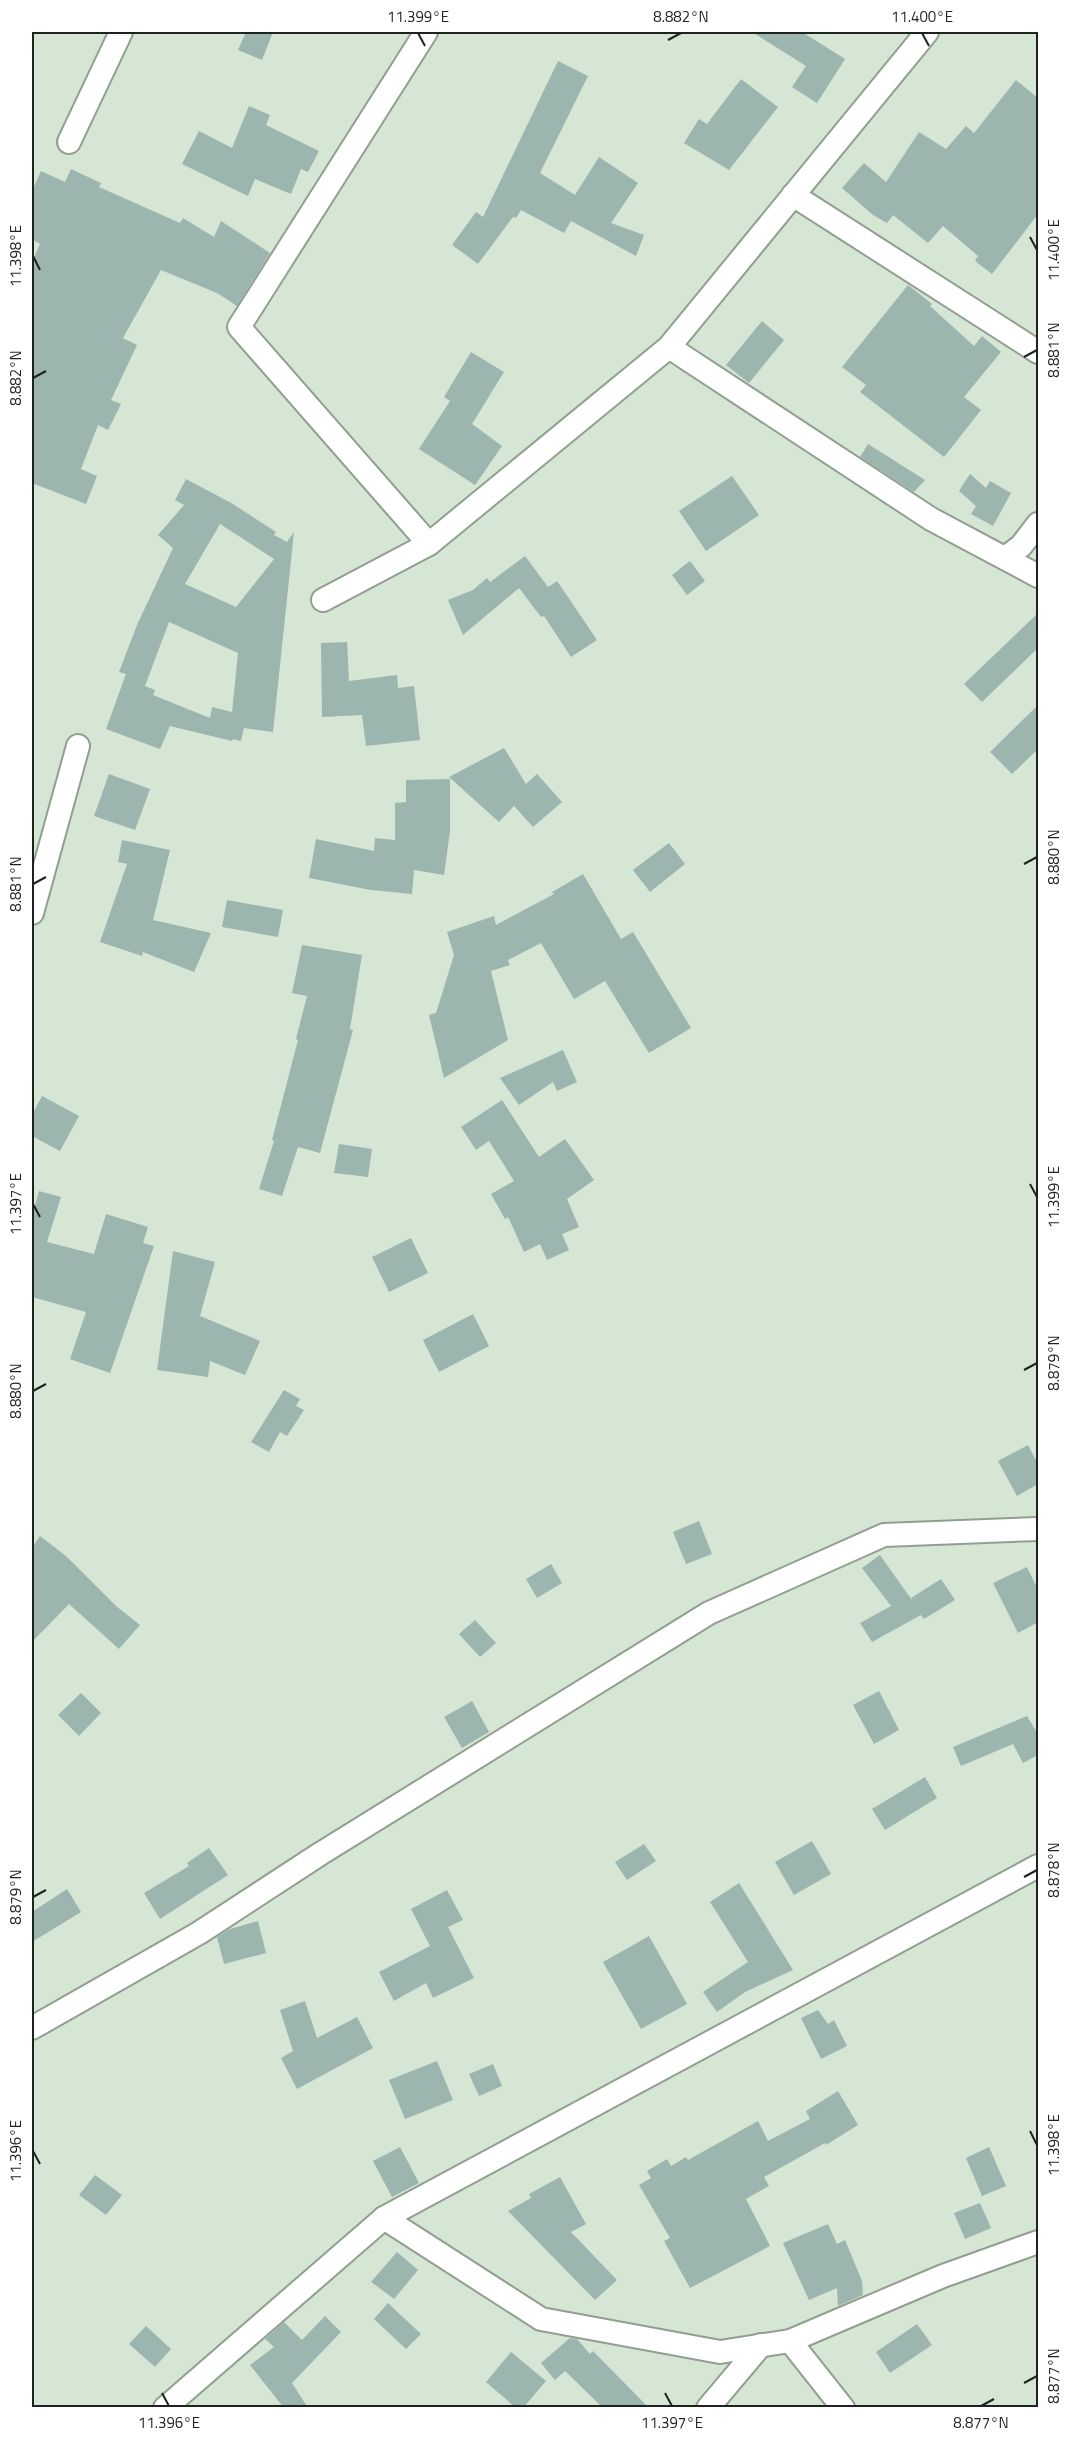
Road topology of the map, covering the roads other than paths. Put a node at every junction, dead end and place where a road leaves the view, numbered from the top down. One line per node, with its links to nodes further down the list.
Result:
1 (121, 32): 4 (street)
2 (426, 32): 9 (street)
3 (927, 32): 5 (street)
4 (69, 142)
5 (793, 195): 6 (street); 7 (street)
6 (669, 347): 9 (street); 10 (street)
7 (1038, 352)
8 (1038, 524): 10 (street)
9 (429, 544): 12 (street)
10 (1005, 558): 11 (street)
11 (1038, 576)
12 (324, 600)
13 (78, 746): 14 (street)
14 (32, 913)
15 (1038, 1529): 17 (street)
16 (1038, 1866): 18 (street)
17 (32, 2028)
18 (384, 2218): 21 (street); 22 (street)
19 (1038, 2242): 20 (street)
20 (790, 2341): 21 (street); 24 (street)
21 (761, 2345): 23 (street)
22 (166, 2407)
23 (708, 2408)
24 (843, 2408)

